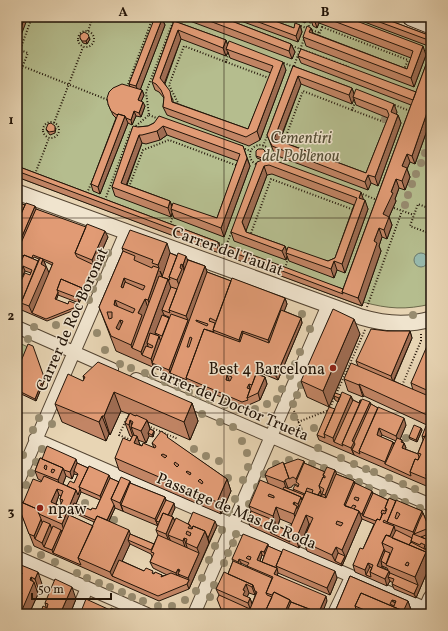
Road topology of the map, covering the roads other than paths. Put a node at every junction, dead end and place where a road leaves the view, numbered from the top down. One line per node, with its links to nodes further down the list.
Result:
1 (411, 17): 2 (main road)
2 (431, 25)
3 (17, 192): 4 (street, Carrer del Taulat)
4 (126, 232): 5 (street, Carrer del Taulat); 8 (street, Carrer de Roc Boronat)
5 (328, 305): 6 (street, Carrer del Taulat); 9 (street)
6 (431, 319)
7 (17, 327): 8 (street, Carrer del Doctor Trueta)
8 (74, 352): 9 (street, Carrer del Doctor Trueta); 10 (street, Carrer de Roc Boronat)
9 (271, 436): 12 (street, Carrer del Doctor Trueta); 13 (street)
10 (35, 439): 11 (street, Carrer de Roc Boronat); 13 (street, Passatge de Mas de Roda)
11 (17, 484)
12 (431, 505)
13 (232, 525): 15 (street, Passatge de Mas de Roda); 20 (street)
14 (17, 557): 16 (street)
15 (350, 576): 17 (street, Passatge de Mas de Roda); 21 (street)
16 (87, 588): 18 (street); 19 (street)
17 (427, 607)
18 (76, 614)
19 (147, 614)
20 (194, 614)
21 (332, 614)

